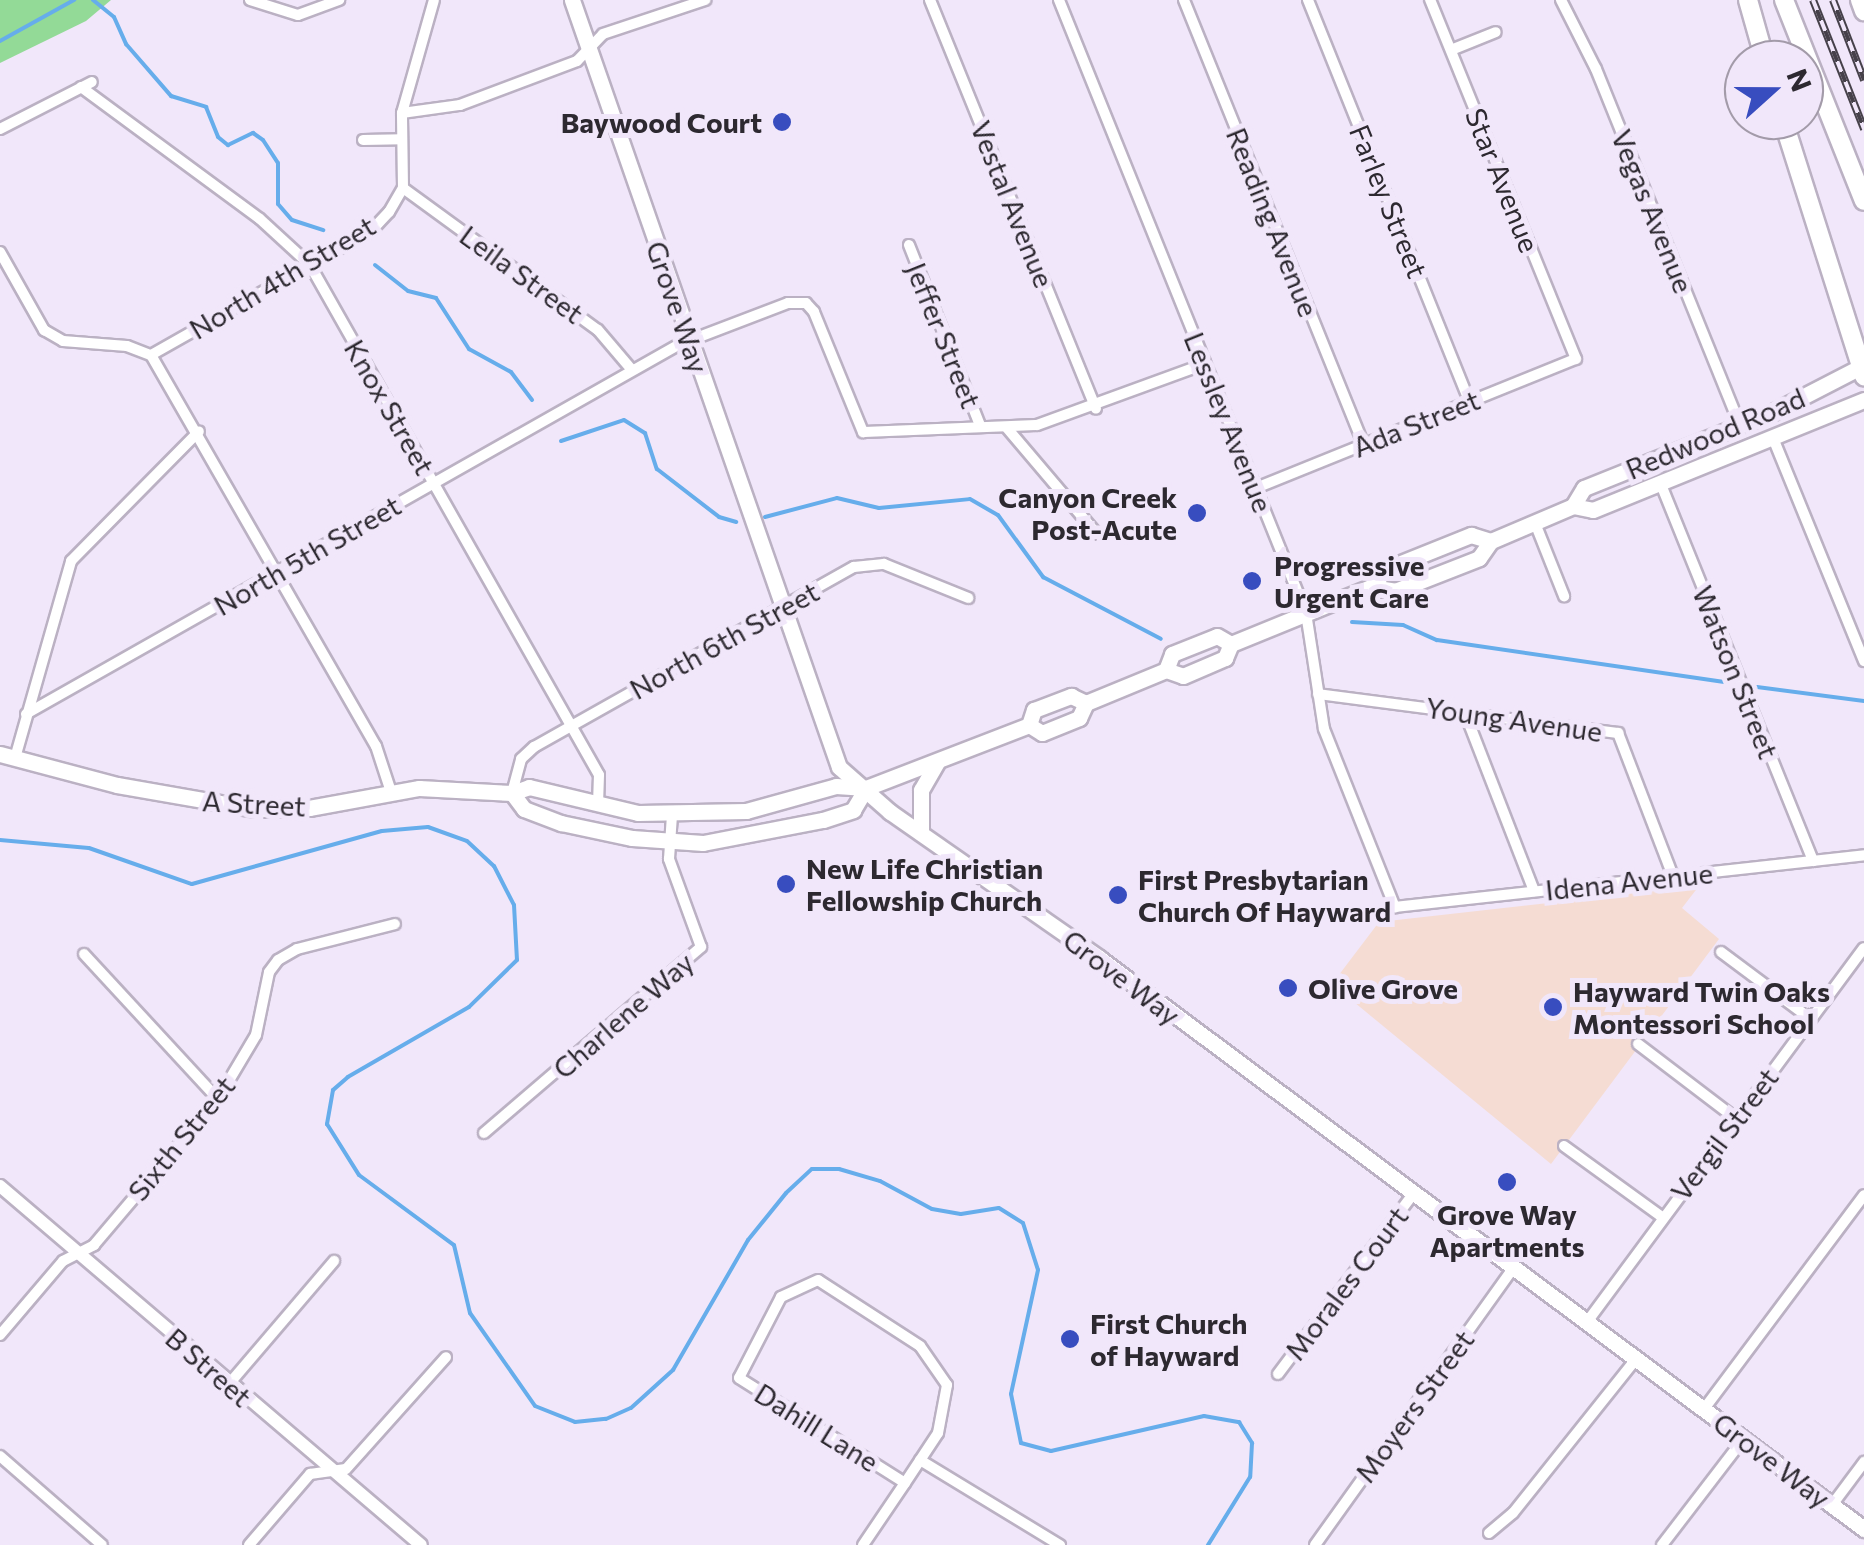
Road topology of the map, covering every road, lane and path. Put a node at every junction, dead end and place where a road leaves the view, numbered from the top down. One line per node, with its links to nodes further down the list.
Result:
1 (250, 0): 2 (street)
2 (339, 0)
3 (434, 0): 20 (street)
4 (572, 0): 18 (main road, Grove Way)
5 (705, 0): 18 (street)
6 (930, 0): 38 (street, Vestal Avenue)
7 (1059, 0): 33 (street, Lessley Avenue)
8 (1184, 0): 44 (street, Reading Avenue)
9 (1308, 0): 37 (street, Farley Street)
10 (1430, 0): 19 (street, Star Avenue)
11 (1561, 0): 40 (street, Vegas Avenue)
12 (1748, 0): 17 (highway)
13 (1784, 0): 26 (highway)
14 (1860, 0): 15 (highway)
15 (1864, 10)
16 (1496, 32): 19 (street)
17 (1760, 40)
18 (589, 49): 20 (street); 30 (main road, Grove Way)
19 (1451, 50): 32 (street, Star Avenue)
20 (402, 113): 22 (street)
21 (0, 129): 29 (street, Knox Street)
22 (402, 138): 23 (street); 25 (street)
23 (362, 140)
24 (1789, 140): 34 (highway)
25 (403, 188): 29 (street, North 4th Street); 35 (street, Leila Street)
26 (1864, 201)
27 (908, 246): 39 (street, Jeffer Street)
28 (0, 252): 31 (street)
29 (310, 265): 31 (street, North 4th Street); 46 (street, Knox Street)
30 (689, 339): 35 (street, North 5th Street); 39 (street, North 5th Street); 56 (main road, Grove Way)
31 (150, 354): 42 (street)
32 (1576, 359): 37 (street, Ada Street)
33 (1205, 364): 38 (street); 47 (street, Lessley Avenue)
34 (1863, 369): 40 (main road, Redwood Road)
35 (632, 370): 46 (street, North 5th Street)
36 (1864, 400): 43 (main road, Redwood Road)
37 (1470, 402): 44 (street, Ada Street)
38 (1096, 408): 41 (street)
39 (980, 425): 41 (street)
40 (1740, 426): 48 (main road, Redwood Road)
41 (1008, 428): 50 (street, Jeffer Street)
42 (199, 431): 52 (street); 64 (street)
43 (1773, 438): 45 (main road, Redwood Road); 59 (street)
44 (1362, 444): 47 (street, Ada Street)
45 (1660, 482): 48 (main road, Redwood Road); 77 (street, Watson Street)
46 (433, 483): 52 (street, North 5th Street); 65 (street, Knox Street)
47 (1256, 488): 57 (street, Lessley Avenue)
48 (1573, 506): 49 (main road, Redwood Road)
49 (1535, 523): 51 (main road, Redwood Road); 54 (street)
50 (1096, 534)
51 (1491, 542): 53 (main road, Redwood Road); 53 (main road, Redwood Road)
52 (278, 571): 64 (street, North 5th Street); 70 (street)
53 (1371, 588): 57 (main road, Redwood Road)
54 (1564, 596)
55 (968, 598): 56 (street, North 6th Street)
56 (782, 607): 65 (street, North 6th Street); 69 (main road, Grove Way)
57 (1306, 612): 58 (main road, Redwood Road); 61 (street, Lessley Avenue)
58 (1231, 644): 60 (main road, Redwood Road); 60 (main road, Redwood Road)
59 (1864, 661)
60 (1166, 670): 62 (main road, Redwood Road)
61 (1318, 694): 63 (street, Young Avenue); 80 (street, Lessley Avenue)
62 (1086, 703): 66 (main road, Redwood Road); 66 (main road, Redwood Road)
63 (1464, 713): 78 (street, Young Avenue); 79 (street)
64 (26, 714): 67 (street)
65 (571, 726): 71 (street, North 6th Street); 72 (street, Knox Street)
66 (1028, 726): 68 (main road, Redwood Road)
67 (7, 756): 70 (main road, A Street)
68 (938, 760): 69 (main road, Redwood Road); 74 (main road)
69 (866, 788): 73 (main road, Redwood Road); 74 (main road, Grove Way); 75 (main road, Redwood Road)
70 (391, 792): 71 (main road, A Street)
71 (512, 793): 72 (main road, A Street); 75 (main road)
72 (598, 805): 73 (main road, A Street)
73 (672, 815): 75 (street, Charlene Way)
74 (922, 833): 92 (main road, Grove Way)
75 (669, 842): 89 (street, Charlene Way)
76 (1864, 855): 77 (street, Idena Avenue)
77 (1813, 861): 78 (street, Idena Avenue)
78 (1673, 876): 79 (street, Idena Avenue)
79 (1534, 892): 80 (street, Idena Avenue)
80 (1394, 907)
81 (395, 924): 87 (street, Sixth Street)
82 (1864, 948): 85 (street, Vergil Street)
83 (1721, 952): 85 (street)
84 (84, 954): 87 (street)
85 (1811, 1020): 88 (street, Vergil Street)
86 (1638, 1044): 88 (street)
87 (218, 1099): 95 (street, Sixth Street)
88 (1734, 1118): 94 (street, Vergil Street)
89 (484, 1133)
90 (1564, 1146): 94 (street)
91 (0, 1186): 95 (street, B Street)
92 (1414, 1192): 97 (main road, Grove Way); 102 (street, Morales Court)
93 (1864, 1194): 104 (street)
94 (1662, 1217): 98 (street, Vergil Street)
95 (77, 1253): 99 (street, Sixth Street); 103 (street, B Street)
96 (334, 1261): 103 (street)
97 (1514, 1267): 98 (main road, Grove Way); 119 (street, Moyers Street)
98 (1588, 1322): 101 (main road, Grove Way)
99 (0, 1335)
100 (446, 1356): 109 (street)
101 (1636, 1359): 104 (main road, Grove Way); 113 (street)
102 (1278, 1374)
103 (229, 1384): 109 (street, B Street)
104 (1704, 1409): 105 (main road, Grove Way)
105 (1744, 1438): 111 (main road, Grove Way); 120 (street)
106 (0, 1456): 114 (street)
107 (920, 1460): 110 (street); 110 (street, Dahill Lane); 118 (street, Dahill Lane)
108 (1864, 1462): 111 (street)
109 (329, 1471): 115 (street); 116 (street, B Street)
110 (905, 1483): 117 (street)
111 (1832, 1505): 112 (main road, Grove Way)
112 (1864, 1529)
113 (1489, 1533)
114 (102, 1545)
115 (249, 1545)
116 (421, 1545)
117 (863, 1545)
118 (1060, 1545)
119 (1315, 1545)
120 (1662, 1545)

